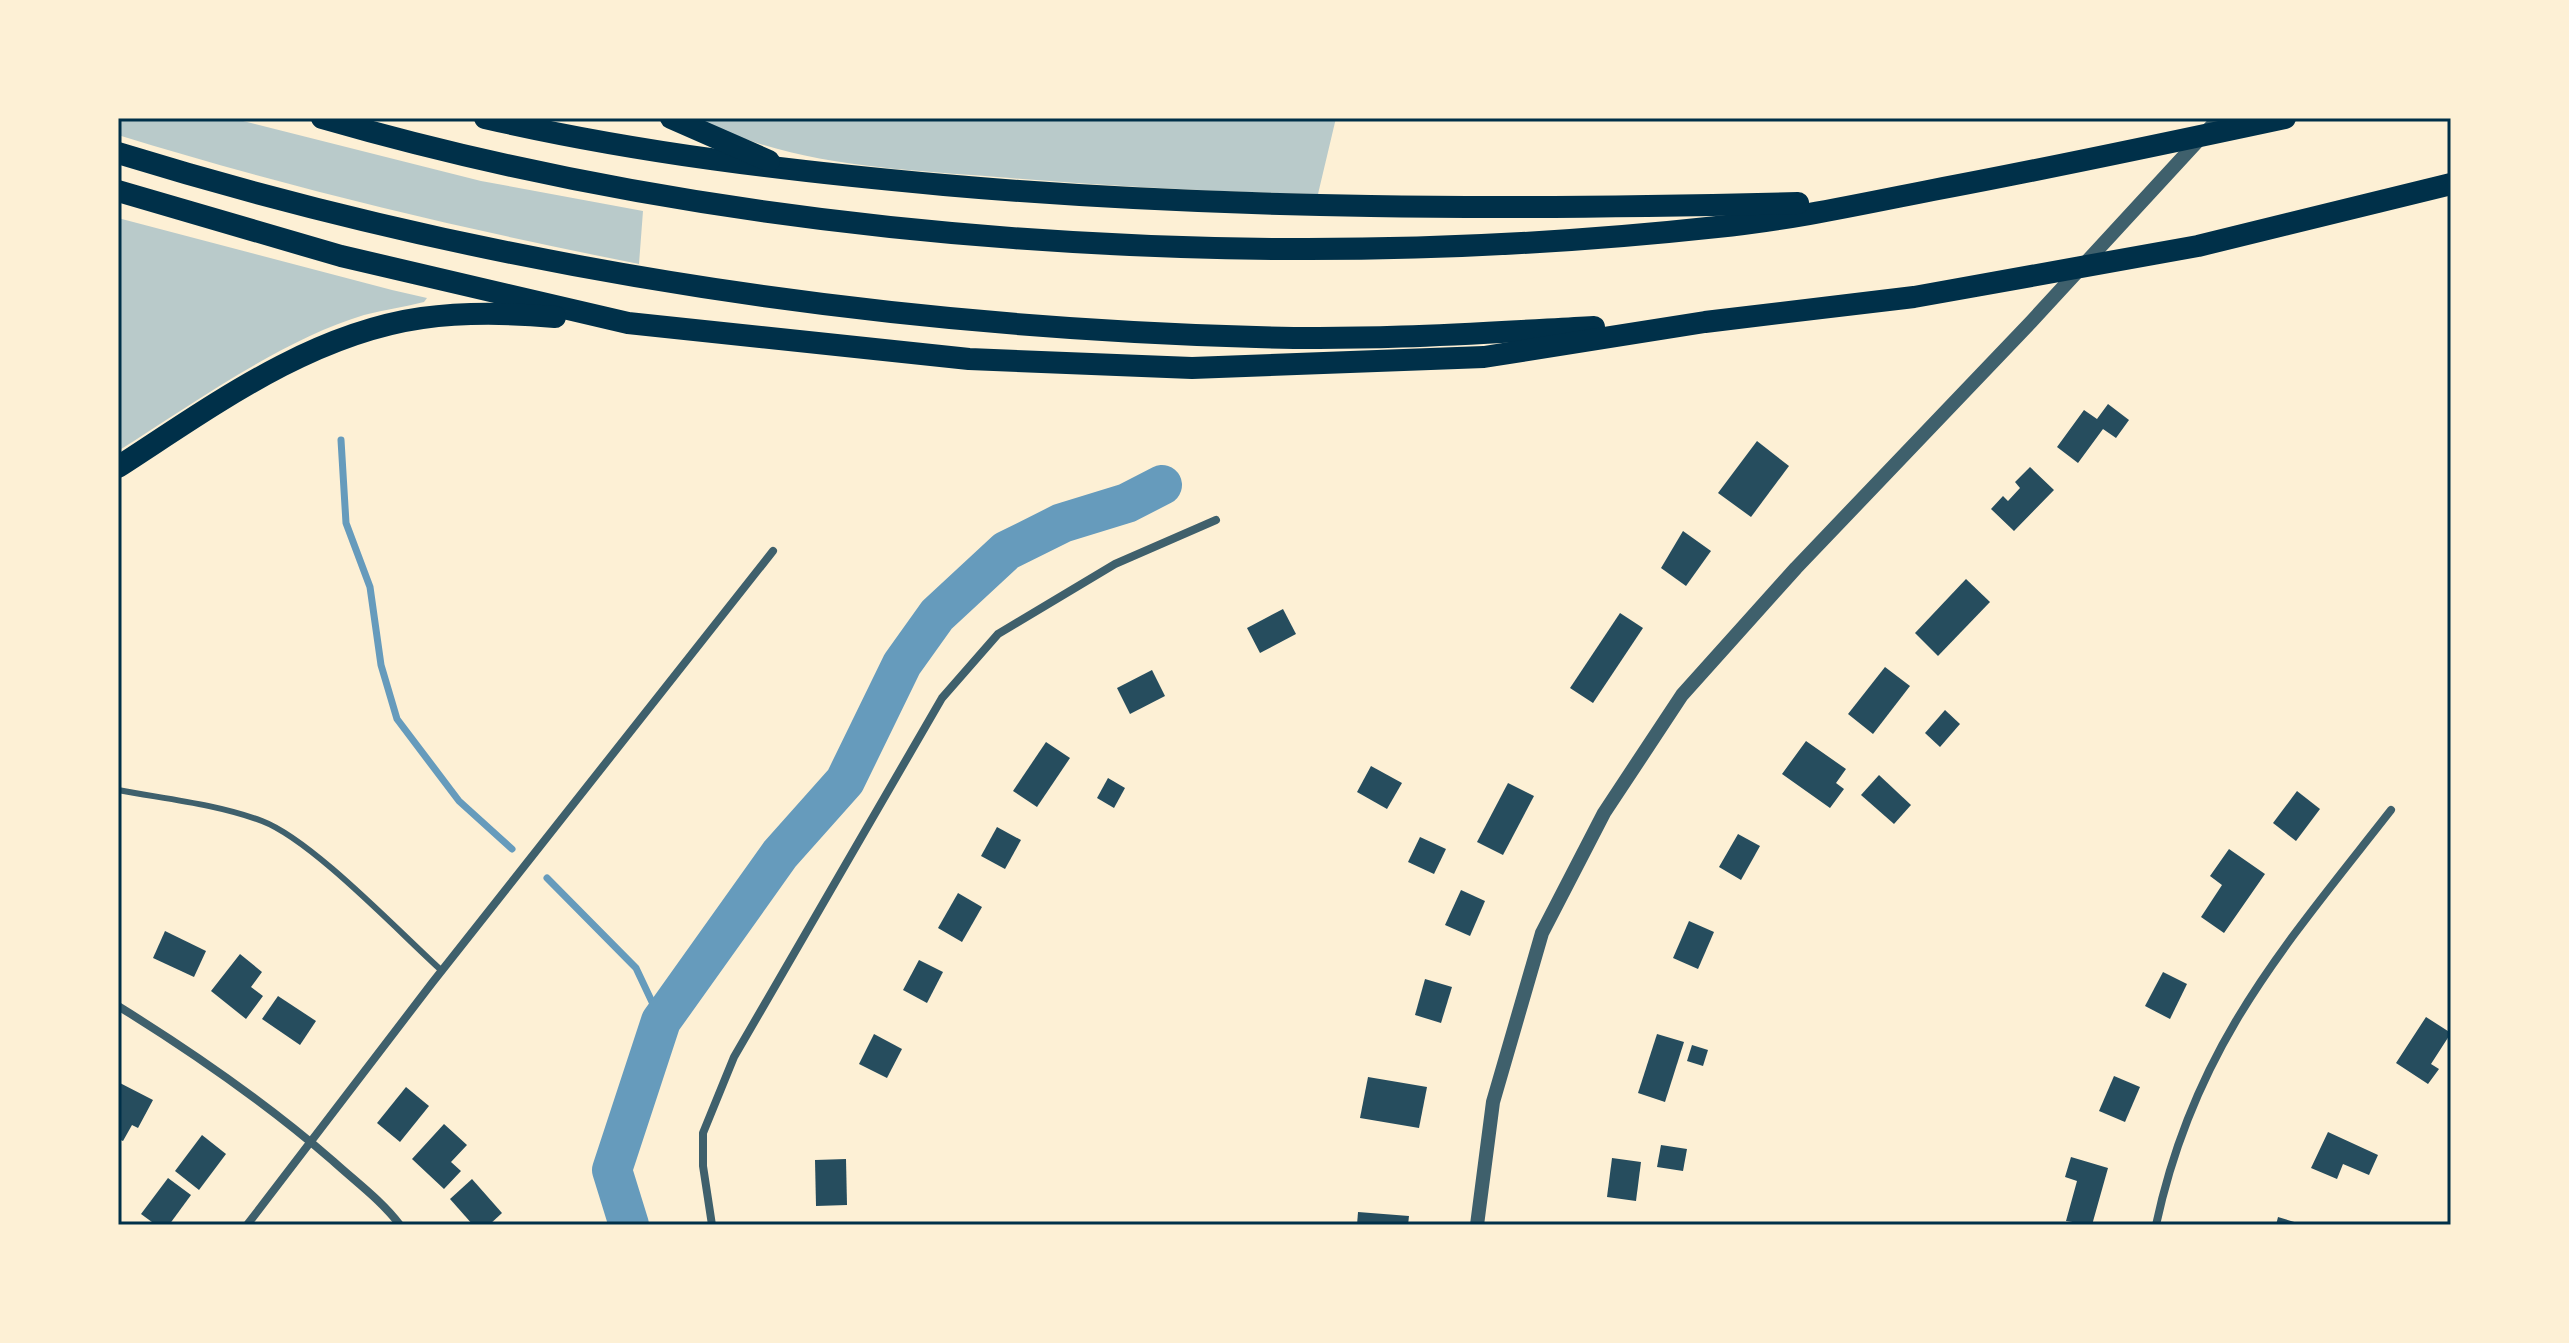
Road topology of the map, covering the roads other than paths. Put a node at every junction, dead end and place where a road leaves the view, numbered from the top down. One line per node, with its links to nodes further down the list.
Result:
1 (322, 118): 10 (highway)
2 (485, 118): 7 (highway)
3 (671, 118): 7 (highway)
4 (2219, 118): 24 (street)
5 (2285, 118): 10 (highway)
6 (118, 153): 11 (highway)
7 (792, 172): 10 (highway)
8 (2451, 184): 11 (highway)
9 (118, 191): 12 (highway)
10 (1883, 200)
11 (1705, 322): 12 (highway)
12 (628, 323): 13 (highway)
13 (118, 467)
14 (1216, 520): 23 (street)
15 (773, 551): 18 (street)
16 (118, 790): 18 (lane)
17 (2391, 810): 25 (street)
18 (441, 970): 20 (street)
19 (118, 1006): 20 (street)
20 (311, 1142): 21 (street); 22 (street)
21 (247, 1225)
22 (400, 1225)
23 (712, 1225)
24 (1477, 1225)
25 (2156, 1225)

